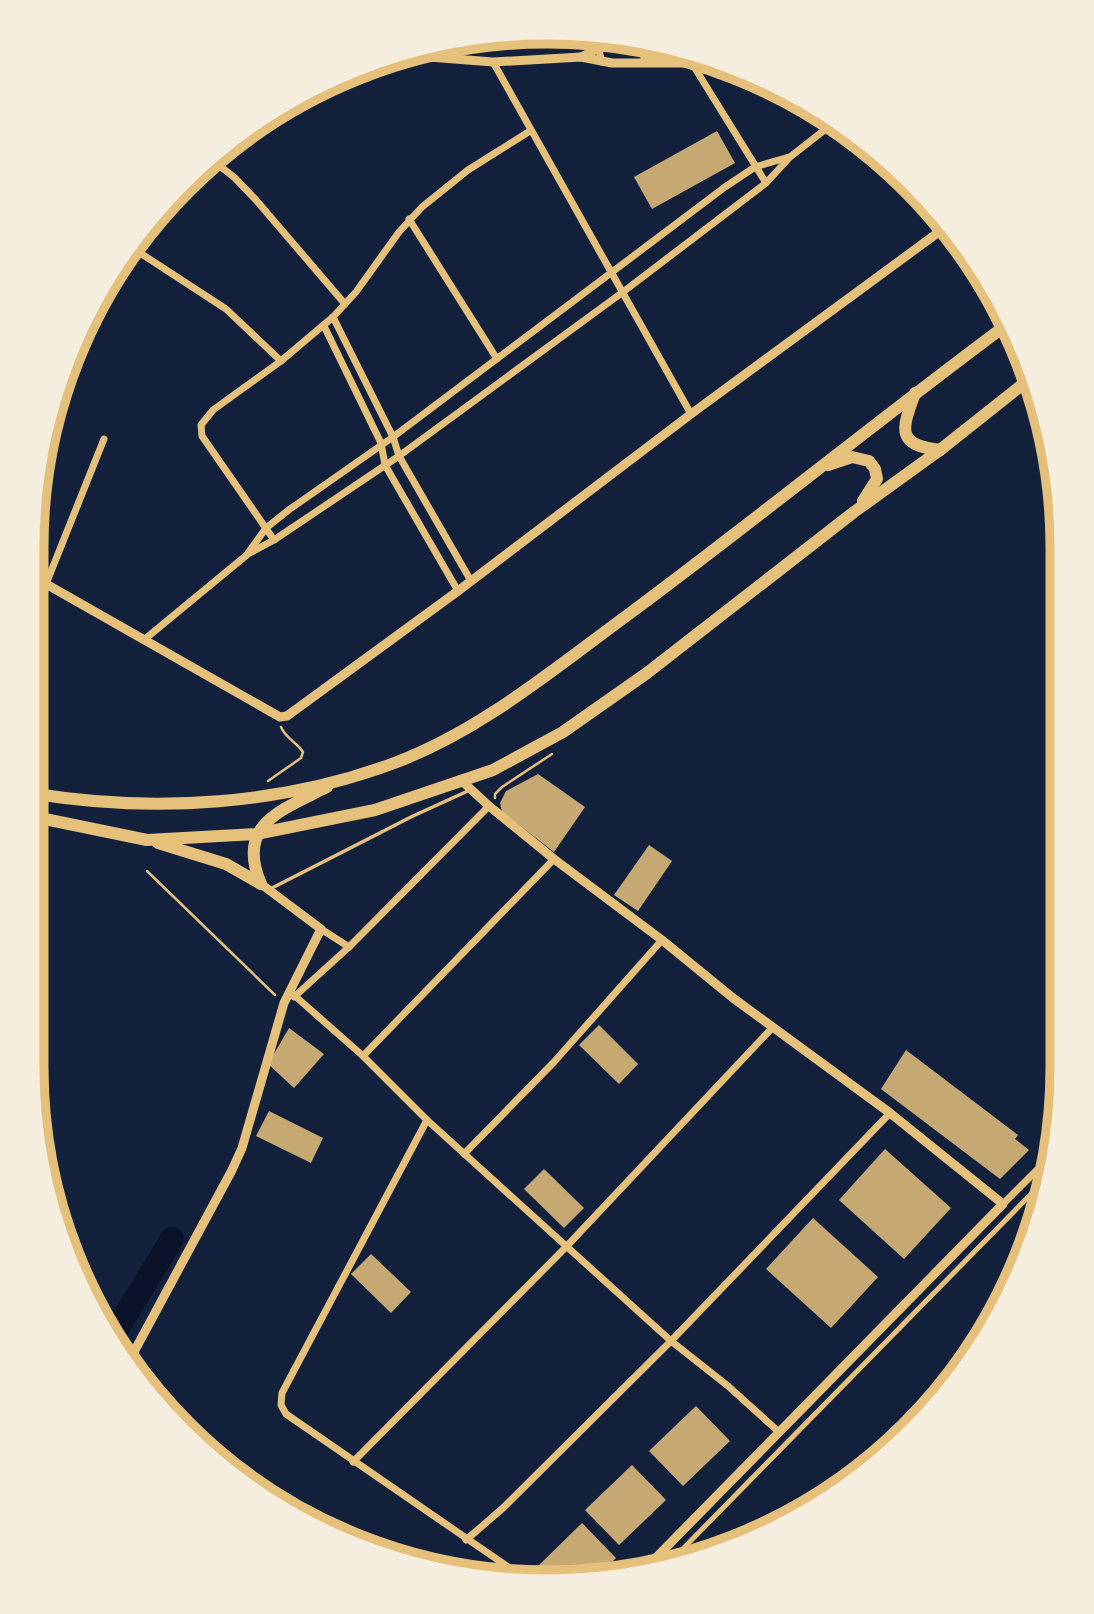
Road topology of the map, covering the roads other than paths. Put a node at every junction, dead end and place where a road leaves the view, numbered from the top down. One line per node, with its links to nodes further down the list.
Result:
1 (604, 47): 2 (street)
2 (599, 48): 5 (street); 7 (street)
3 (643, 53): 8 (street)
4 (432, 57): 6 (street)
5 (581, 57): 6 (street); 7 (street)
6 (493, 62): 11 (street)
7 (603, 62): 8 (street)
8 (645, 63): 9 (street)
9 (692, 65): 14 (street)
10 (826, 129): 12 (street)
11 (530, 131): 16 (street); 19 (street)
12 (790, 157): 14 (street); 15 (street)
13 (219, 166): 21 (street)
14 (755, 167): 15 (street); 19 (street)
15 (766, 183): 20 (street)
16 (409, 219): 21 (street); 25 (street)
17 (939, 232): 29 (street)
18 (139, 253): 26 (street)
19 (612, 273): 20 (street); 25 (street)
20 (624, 292): 29 (street); 34 (street)
21 (345, 304): 22 (street)
22 (333, 317): 23 (street); 30 (street)
23 (324, 326): 26 (street); 32 (street)
24 (1000, 329): 28 (highway)
25 (496, 359): 30 (street)
26 (281, 361): 38 (street)
27 (1024, 384): 33 (highway)
28 (915, 393): 33 (highway); 36 (highway)
29 (691, 414): 42 (street)
30 (393, 437): 32 (street); 34 (street)
31 (104, 439): 41 (street)
32 (382, 443): 35 (street); 38 (street)
33 (940, 450): 37 (highway)
34 (399, 456): 35 (street); 42 (street)
35 (385, 465): 39 (street); 44 (street)
36 (821, 467): 37 (highway); 46 (highway)
37 (854, 512): 47 (highway)
38 (266, 528): 39 (street); 40 (street)
39 (274, 540): 40 (street)
40 (248, 554): 45 (street)
41 (44, 580)
42 (471, 580): 44 (street)
43 (44, 583): 45 (street)
44 (458, 590): 45 (street)
45 (145, 639)
46 (343, 779): 48 (highway); 51 (highway)
47 (467, 786): 49 (street); 51 (highway); 54 (lane)
48 (44, 795)
49 (492, 807): 53 (street); 57 (street)
50 (44, 819): 52 (highway)
51 (256, 834): 52 (highway); 54 (highway)
52 (147, 840): 54 (highway)
53 (554, 859): 56 (street); 61 (street)
54 (265, 887): 55 (street)
55 (321, 929): 57 (street); 59 (street)
56 (662, 940): 60 (street); 64 (street)
57 (349, 947): 58 (street)
58 (295, 996): 59 (street); 61 (street)
59 (284, 1003): 70 (street)
60 (772, 1028): 62 (street); 68 (street)
61 (363, 1056): 63 (street)
62 (890, 1113): 67 (street); 69 (street)
63 (427, 1120): 64 (street); 72 (street)
64 (464, 1154): 68 (street)
65 (1041, 1166): 67 (street)
66 (1035, 1190): 74 (street)
67 (1003, 1204): 71 (street)
68 (566, 1247): 69 (street); 72 (street)
69 (671, 1341): 71 (street); 73 (street)
70 (133, 1353)
71 (779, 1432): 75 (street)
72 (353, 1462): 73 (street)
73 (466, 1540): 76 (street)
74 (679, 1552)
75 (655, 1558)
76 (510, 1569)

